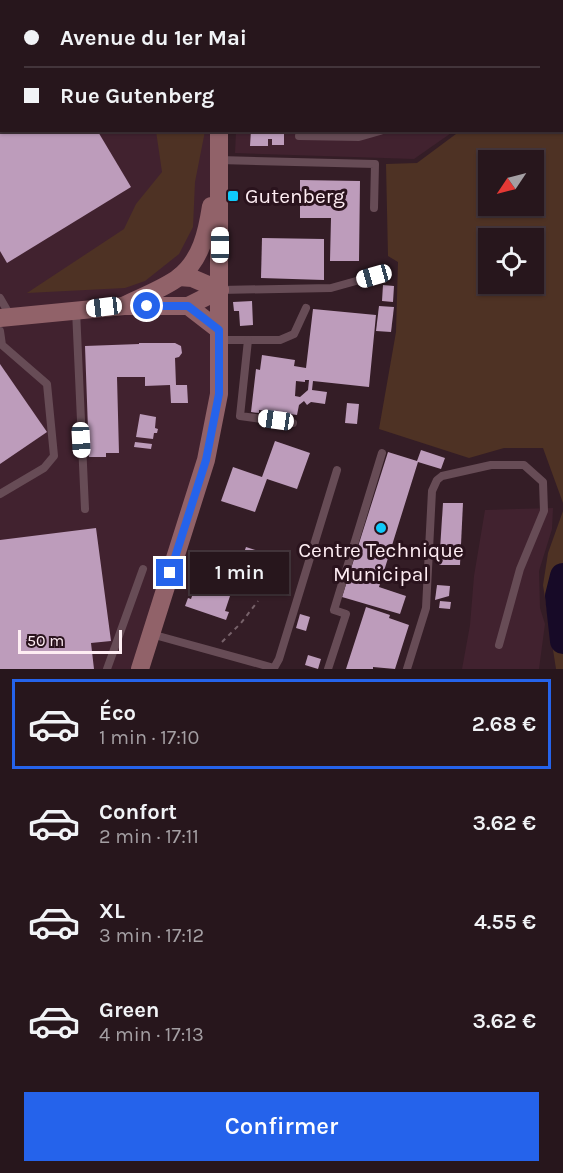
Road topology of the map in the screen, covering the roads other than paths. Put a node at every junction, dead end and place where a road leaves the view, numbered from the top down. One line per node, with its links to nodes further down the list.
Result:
1 (219, 132): 4 (street)
2 (376, 132): 3 (lane)
3 (299, 136)
4 (219, 160): 5 (lane); 7 (street); 8 (street)
5 (374, 208)
6 (374, 276): 8 (lane)
7 (179, 277): 8 (street); 10 (street)
8 (220, 290): 11 (street); 15 (street)
9 (0, 298): 14 (lane)
10 (123, 306): 11 (street); 13 (street)
11 (188, 306): 15 (street)
12 (306, 308): 16 (lane)
13 (76, 310): 14 (street); 22 (lane)
14 (4, 322): 17 (lane)
15 (219, 335): 16 (lane); 24 (street)
16 (248, 340): 18 (lane)
17 (1, 342): 21 (lane)
18 (293, 423)
19 (381, 453): 29 (lane)
20 (337, 470): 28 (lane)
21 (0, 494)
22 (85, 509)
23 (143, 569): 26 (lane)
24 (151, 634): 27 (street); 28 (lane)
25 (499, 645): 30 (lane)
26 (107, 669)
27 (140, 669)
28 (275, 669)
29 (328, 669)
30 (407, 669)

